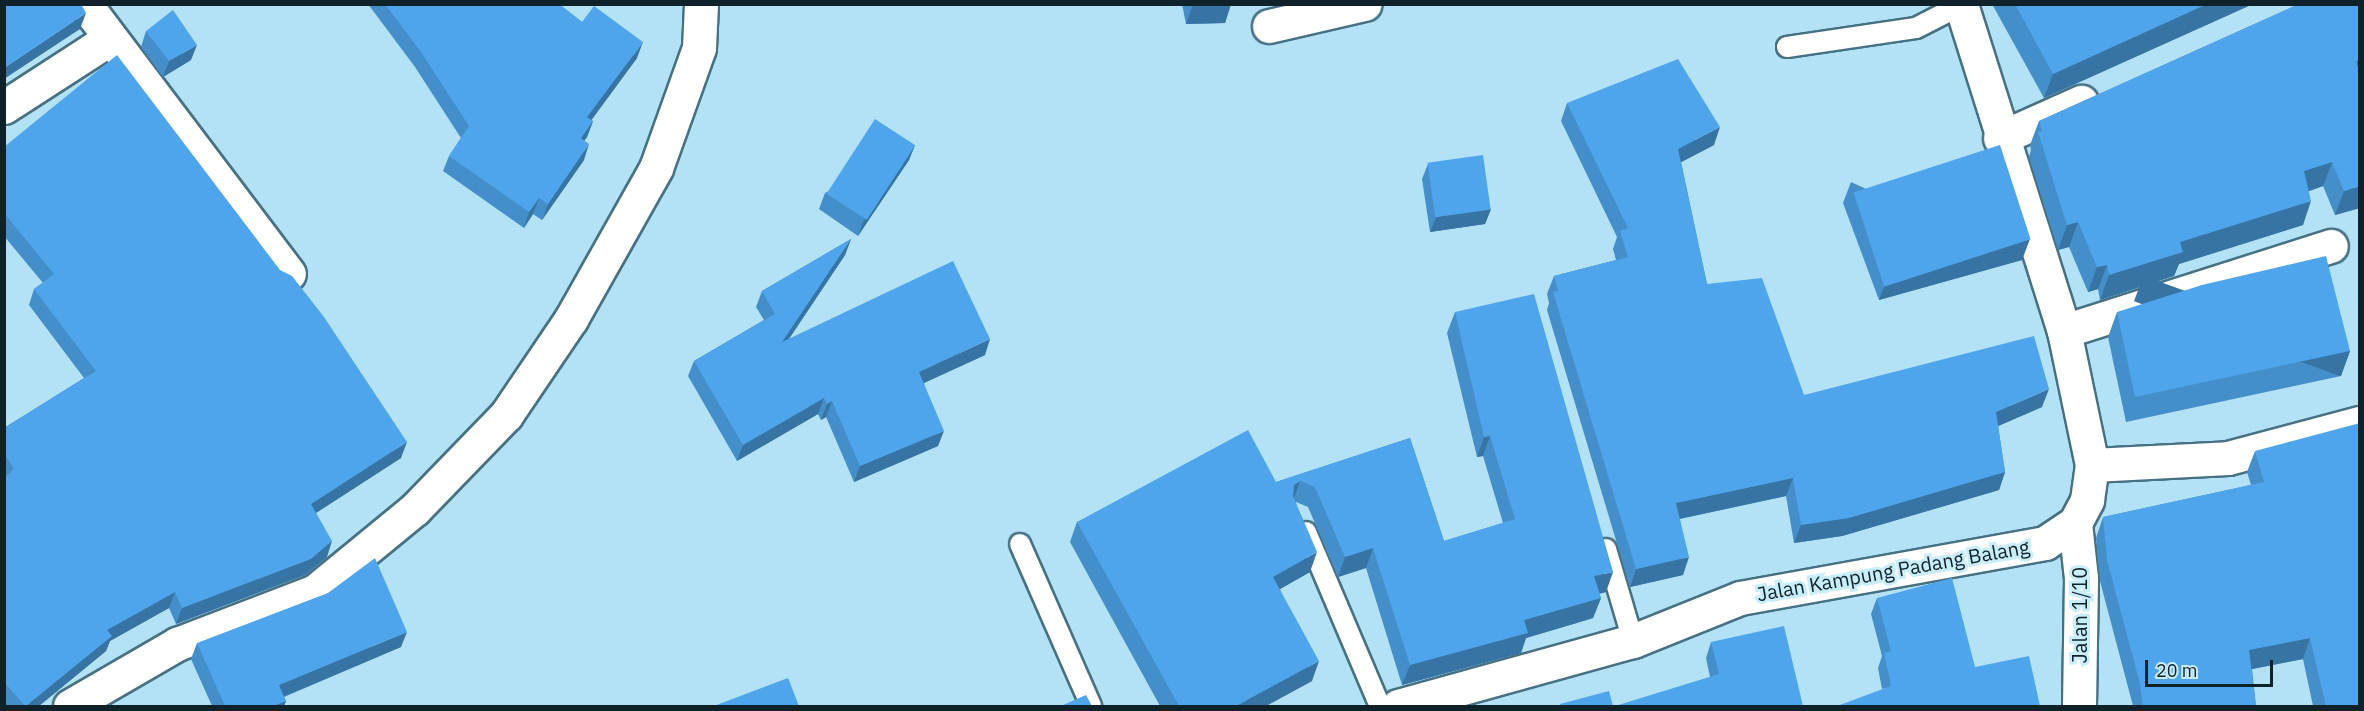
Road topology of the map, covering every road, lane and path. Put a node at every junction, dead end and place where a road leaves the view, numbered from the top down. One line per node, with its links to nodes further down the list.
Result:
1 (85, 4): 6 (street)
2 (701, 4): 21 (street)
3 (1364, 4): 5 (street)
4 (1961, 5): 7 (lane); 10 (street)
5 (1269, 26)
6 (109, 39): 9 (street); 12 (street)
7 (1787, 47)
8 (2107, 90): 10 (street)
9 (4, 107)
10 (2000, 138): 13 (street)
11 (2331, 246): 13 (street)
12 (289, 274)
13 (2064, 331): 15 (street)
14 (2360, 423): 15 (street)
15 (2092, 465): 17 (street)
16 (1297, 512): 23 (lane)
17 (2075, 523): 20 (street, Jalan Kampung Padang Balang); 25 (street, Jalan 1/10)
18 (1600, 530): 20 (lane)
19 (1020, 544): 22 (lane)
20 (1633, 641): 24 (street, Jalan Kampung Padang Balang)
21 (70, 706)
22 (1091, 706)
23 (1380, 706)
24 (1398, 706)
25 (2079, 706)

